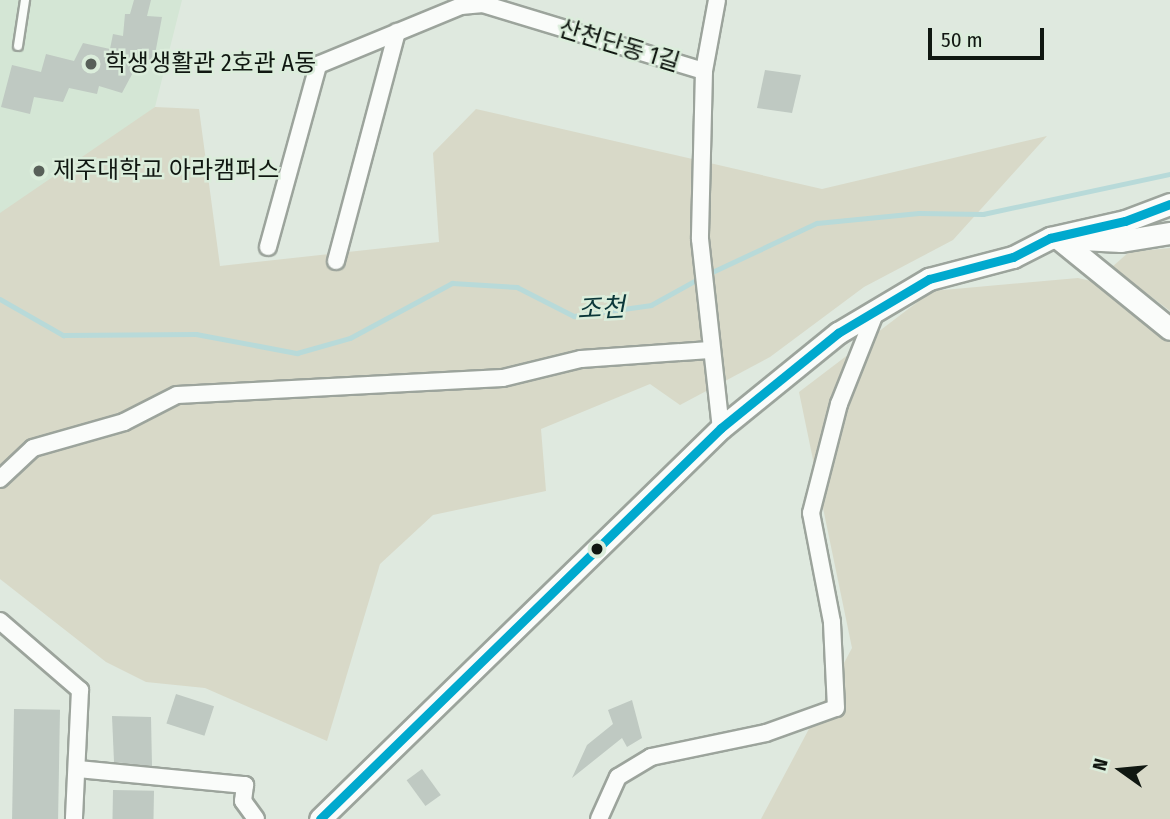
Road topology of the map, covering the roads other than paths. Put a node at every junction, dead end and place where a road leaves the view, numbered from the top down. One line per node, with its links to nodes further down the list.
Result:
1 (25, 0): 4 (lane)
2 (717, 0): 5 (street)
3 (397, 32): 5 (street, 산천단동 1길); 9 (street, 산천단동 1길); 10 (street)
4 (18, 46)
5 (704, 71): 13 (street)
6 (1170, 204): 8 (main road)
7 (1170, 233): 8 (main road)
8 (1058, 238): 11 (main road); 12 (main road)
9 (268, 247)
10 (336, 261)
11 (881, 302): 14 (main road); 21 (street)
12 (1170, 329)
13 (710, 350): 14 (street); 15 (street)
14 (721, 428): 20 (main road)
15 (0, 480)
16 (0, 621): 17 (street)
17 (78, 769): 18 (street); 19 (street)
18 (74, 819)
19 (256, 819)
20 (320, 819)
21 (599, 819)

